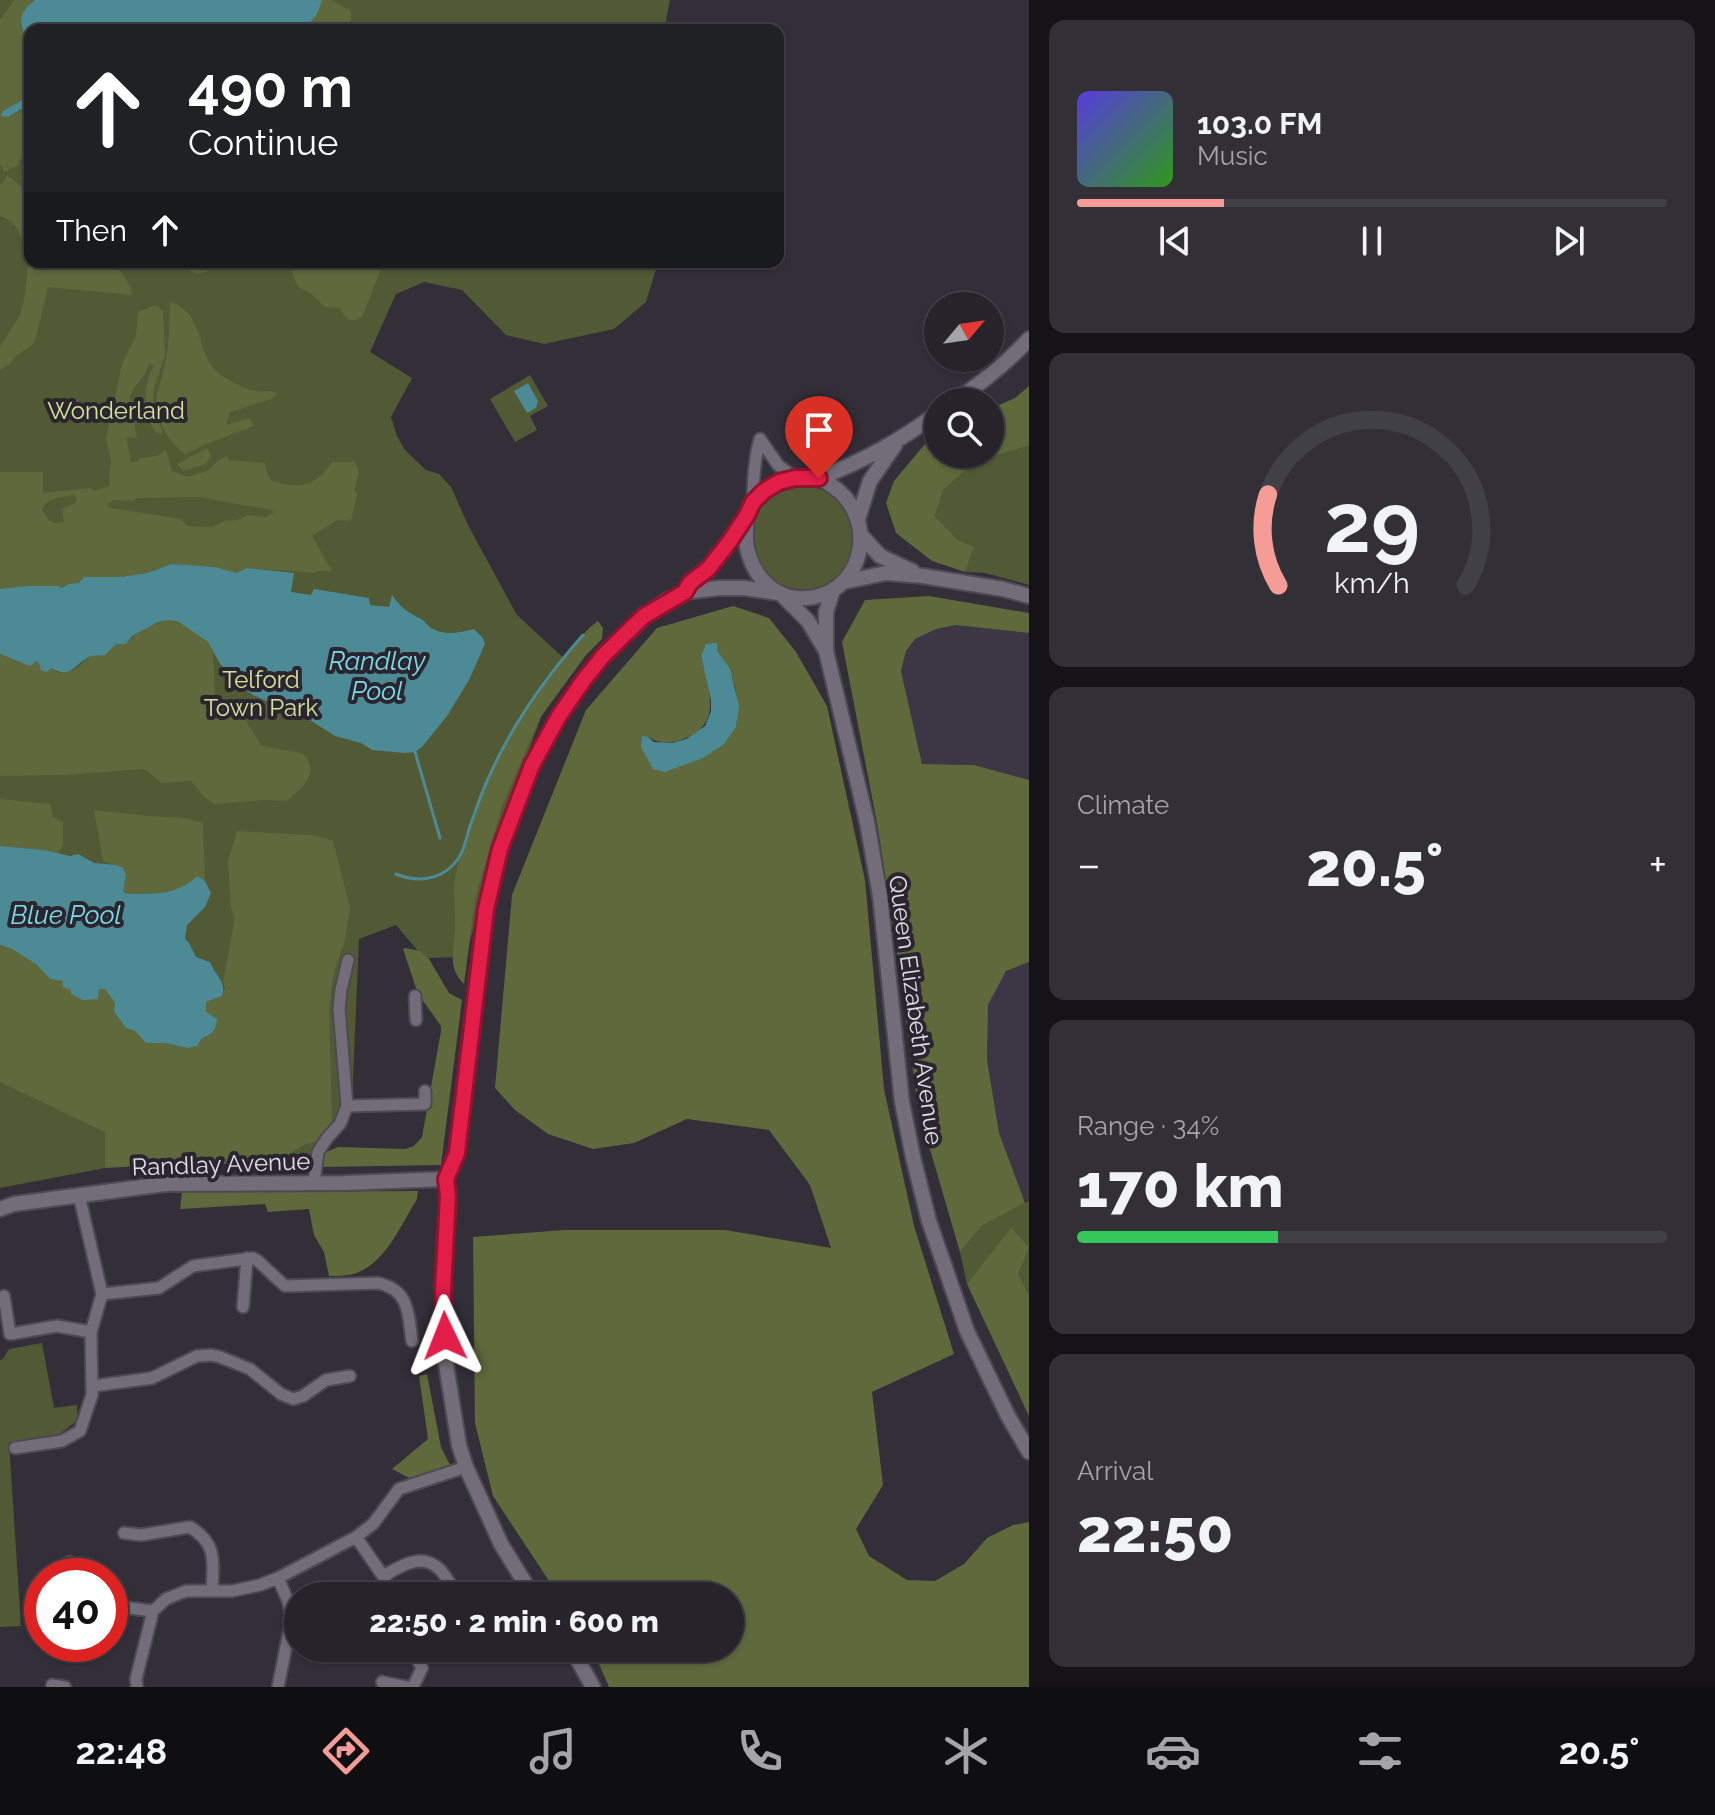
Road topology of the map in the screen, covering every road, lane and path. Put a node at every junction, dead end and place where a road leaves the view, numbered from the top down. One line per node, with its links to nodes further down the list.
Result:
1 (1029, 339): 2 (street)
2 (973, 388)
3 (924, 423): 4 (street)
4 (897, 442): 6 (street); 8 (street)
5 (795, 478): 6 (street); 7 (street); 7 (street)
6 (819, 478): 8 (street)
7 (750, 509): 12 (street); 13 (street)
8 (858, 519): 9 (street)
9 (861, 535): 10 (street); 11 (street)
10 (923, 576): 11 (street); 14 (street)
11 (838, 586): 13 (street); 15 (street, Queen Elizabeth Avenue)
12 (685, 592): 13 (street); 21 (street)
13 (781, 594): 15 (street, Queen Elizabeth Avenue)
14 (1029, 596)
15 (826, 651): 34 (street, Queen Elizabeth Avenue)
16 (348, 960): 20 (street)
17 (415, 996): 18 (street)
18 (416, 1020)
19 (425, 1091): 20 (street)
20 (347, 1106): 22 (street)
21 (446, 1179): 22 (street, Randlay Avenue); 35 (street)
22 (314, 1182): 23 (street, Randlay Avenue)
23 (79, 1195): 24 (street, Randlay Avenue); 26 (street)
24 (0, 1209)
25 (247, 1258): 26 (street); 28 (street); 30 (street)
26 (102, 1294): 29 (street)
27 (4, 1296): 29 (street)
28 (243, 1307)
29 (91, 1332): 32 (street)
30 (412, 1341)
31 (350, 1376): 32 (street)
32 (93, 1386): 33 (street)
33 (15, 1448)
34 (1029, 1452)
35 (466, 1467): 37 (street); 42 (street)
36 (124, 1533): 43 (street)
37 (356, 1537): 38 (street); 39 (street)
38 (383, 1576): 40 (street); 41 (street)
39 (278, 1578): 43 (street); 52 (street)
40 (386, 1582)
41 (449, 1582)
42 (524, 1582)
43 (212, 1591): 45 (street)
44 (128, 1608): 45 (street)
45 (153, 1611): 51 (street)
46 (419, 1662): 53 (street)
47 (579, 1662): 54 (street)
48 (382, 1682): 53 (street)
49 (52, 1685): 50 (street)
50 (65, 1687)
51 (137, 1687)
52 (278, 1687)
53 (410, 1687)
54 (593, 1687)

